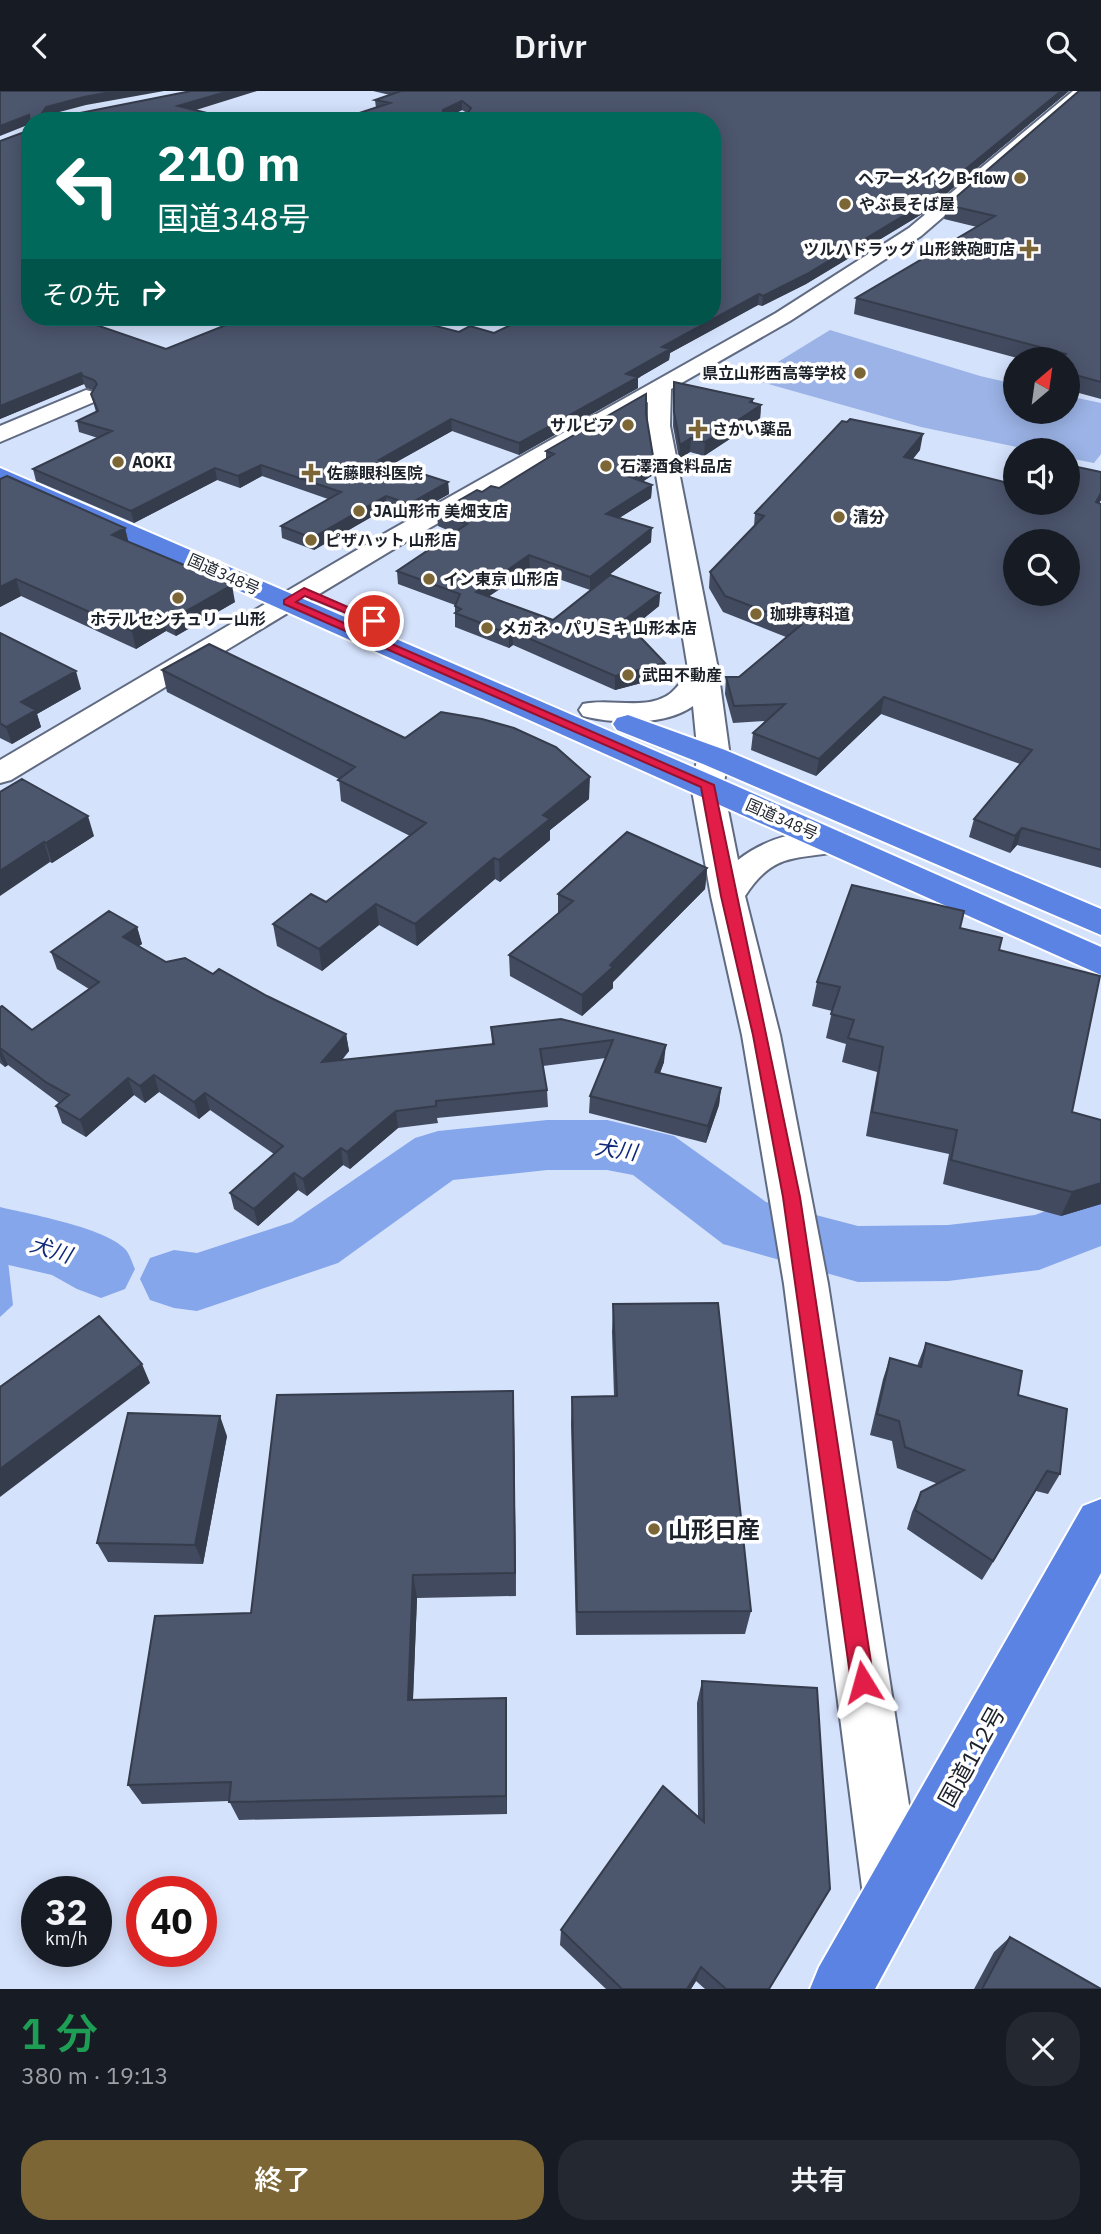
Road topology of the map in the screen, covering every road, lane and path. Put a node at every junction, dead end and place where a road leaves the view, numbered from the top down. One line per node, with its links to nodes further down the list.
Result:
1 (1082, 91): 2 (street)
2 (660, 386): 7 (street); 8 (street)
3 (86, 397): 4 (street)
4 (0, 435)
5 (0, 460): 7 (highway, 国道348号)
6 (0, 475): 7 (highway, 国道348号)
7 (296, 597): 9 (highway, 国道348号); 10 (highway, 国道348号); 11 (street)
8 (703, 669): 9 (street); 10 (street)
9 (594, 711): 10 (highway, 国道348号)
10 (711, 771): 12 (highway, 国道348号); 13 (street); 14 (highway, 国道348号)
11 (0, 773)
12 (833, 842): 13 (street); 15 (highway, 国道348号)
13 (728, 896): 17 (street)
14 (1101, 923)
15 (1101, 962)
16 (1101, 1523): 17 (highway, 国道112号)
17 (893, 1895): 18 (highway, 国道112号)
18 (841, 1989)

